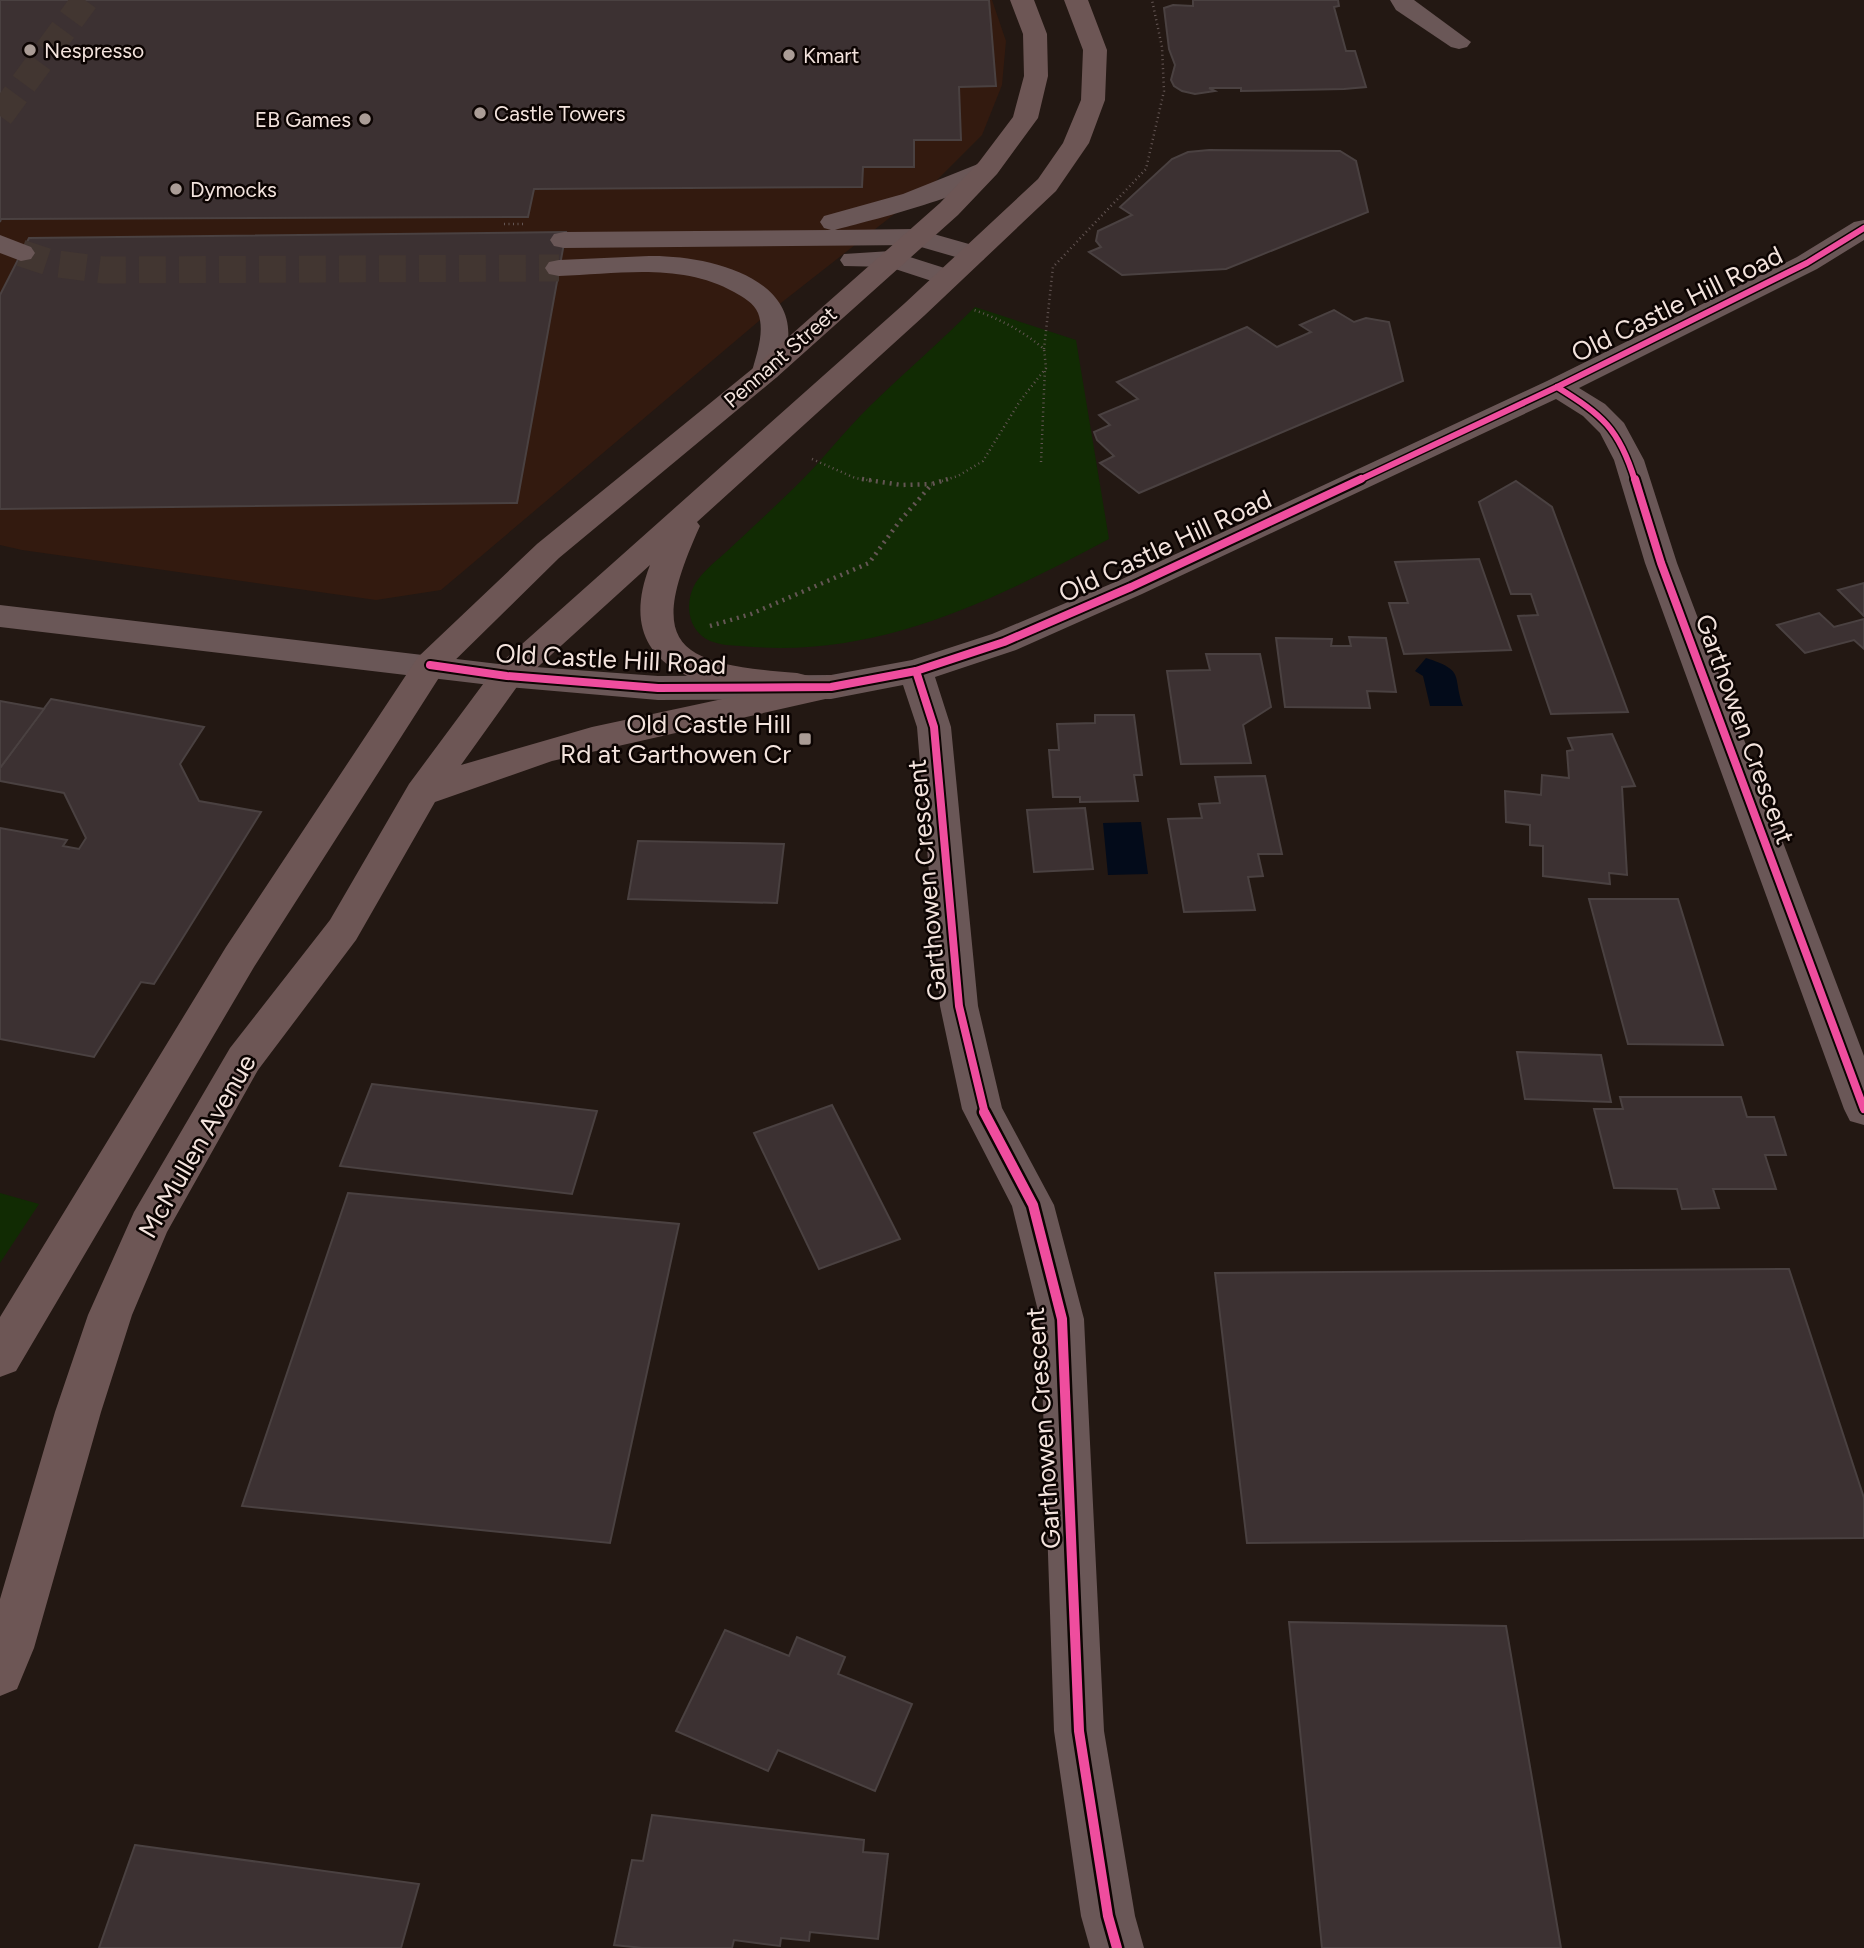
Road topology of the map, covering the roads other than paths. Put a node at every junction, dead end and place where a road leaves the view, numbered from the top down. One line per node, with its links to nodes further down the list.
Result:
1 (1021, 0): 5 (main road, Pennant Street)
2 (1076, 0): 10 (main road)
3 (1402, 0): 4 (street)
4 (1459, 42)
5 (988, 168): 7 (main road, Pennant Street); 8 (street)
6 (1864, 228): 16 (street, Old Castle Hill Road)
7 (916, 237): 8 (street); 10 (street); 11 (main road, Pennant Street)
8 (734, 239): 9 (street)
9 (565, 240)
10 (973, 254): 14 (main road)
11 (891, 259): 12 (street); 14 (street); 15 (main road, Pennant Street)
12 (665, 264): 13 (street); 15 (street)
13 (559, 268)
14 (947, 278): 17 (main road)
15 (766, 371): 19 (main road, Pennant Street)
16 (1558, 387): 20 (street, Old Castle Hill Road); 24 (street, Garthowen Crescent)
17 (688, 514): 21 (main road); 22 (main road)
18 (0, 616): 19 (street, Old Castle Hill Road)
19 (430, 665): 21 (street, Old Castle Hill Road); 25 (main road)
20 (916, 671): 22 (street, Old Castle Hill Road); 27 (street, Garthowen Crescent)
21 (507, 676): 22 (street, Old Castle Hill Road); 23 (main road, McMullen Avenue)
22 (831, 687): 23 (main road)
23 (422, 793): 26 (main road, McMullen Avenue)
24 (1864, 1109)
25 (0, 1357)
26 (0, 1672)
27 (1117, 1948)

